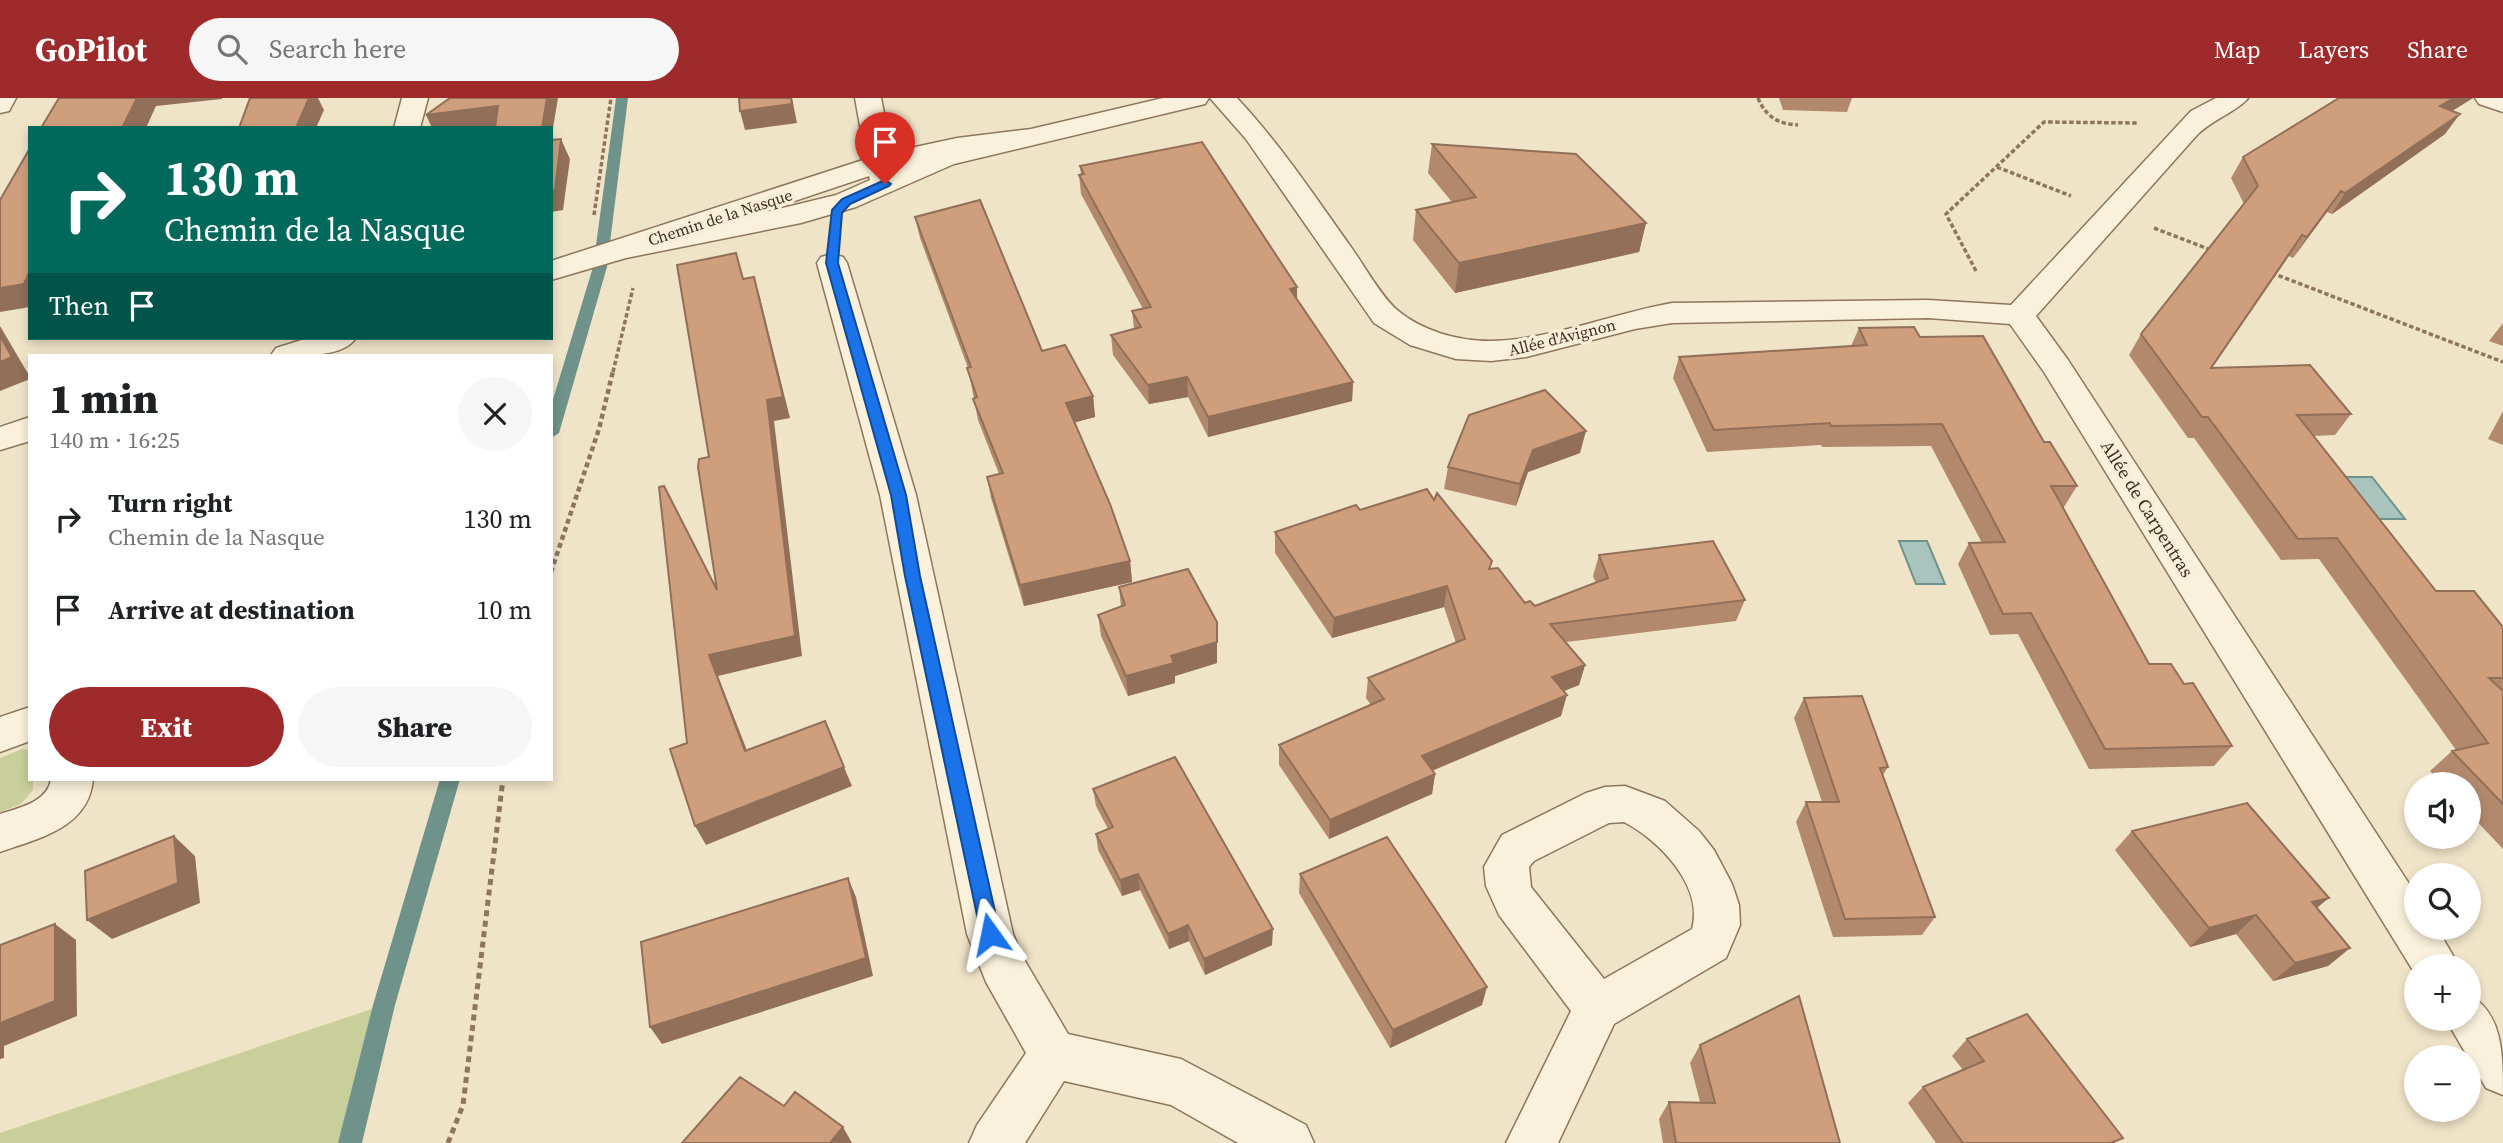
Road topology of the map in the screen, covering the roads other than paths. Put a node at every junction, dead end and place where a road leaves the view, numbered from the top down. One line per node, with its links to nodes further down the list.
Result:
1 (3, 98): 9 (street)
2 (415, 98): 10 (street)
3 (868, 98): 11 (street)
4 (1196, 98): 11 (street, Chemin de la Nasque)
5 (1223, 98): 17 (street, Allée d'Avignon)
6 (2235, 98): 17 (street)
7 (2488, 98): 8 (street)
8 (2503, 104)
9 (0, 105)
10 (408, 126)
11 (883, 173): 12 (street, Chemin de la Nasque); 13 (street, Chemin de la Nasque)
12 (818, 183): 14 (street, Chemin de la Nasque); 15 (street, Chemin de la Nasque)
13 (846, 201): 14 (street, Chemin de la Nasque); 14 (street)
14 (811, 241): 15 (street, Chemin de la Nasque); 31 (street)
15 (621, 250): 16 (street, Chemin de la Nasque)
16 (553, 270)
17 (2008, 314): 28 (street, Allée de Carpentras)
18 (334, 340): 19 (street)
19 (288, 354)
20 (28, 429): 21 (street)
21 (0, 439)
22 (28, 451): 23 (street)
23 (0, 459)
24 (28, 724): 25 (street)
25 (0, 734)
26 (72, 781): 27 (street)
27 (0, 833)
28 (2428, 954)
29 (1597, 1008): 29 (street); 35 (street)
30 (2477, 1031): 32 (street)
31 (1053, 1055): 33 (street); 34 (street)
32 (2503, 1072)
33 (995, 1143)
34 (1288, 1143)
35 (1532, 1143)

